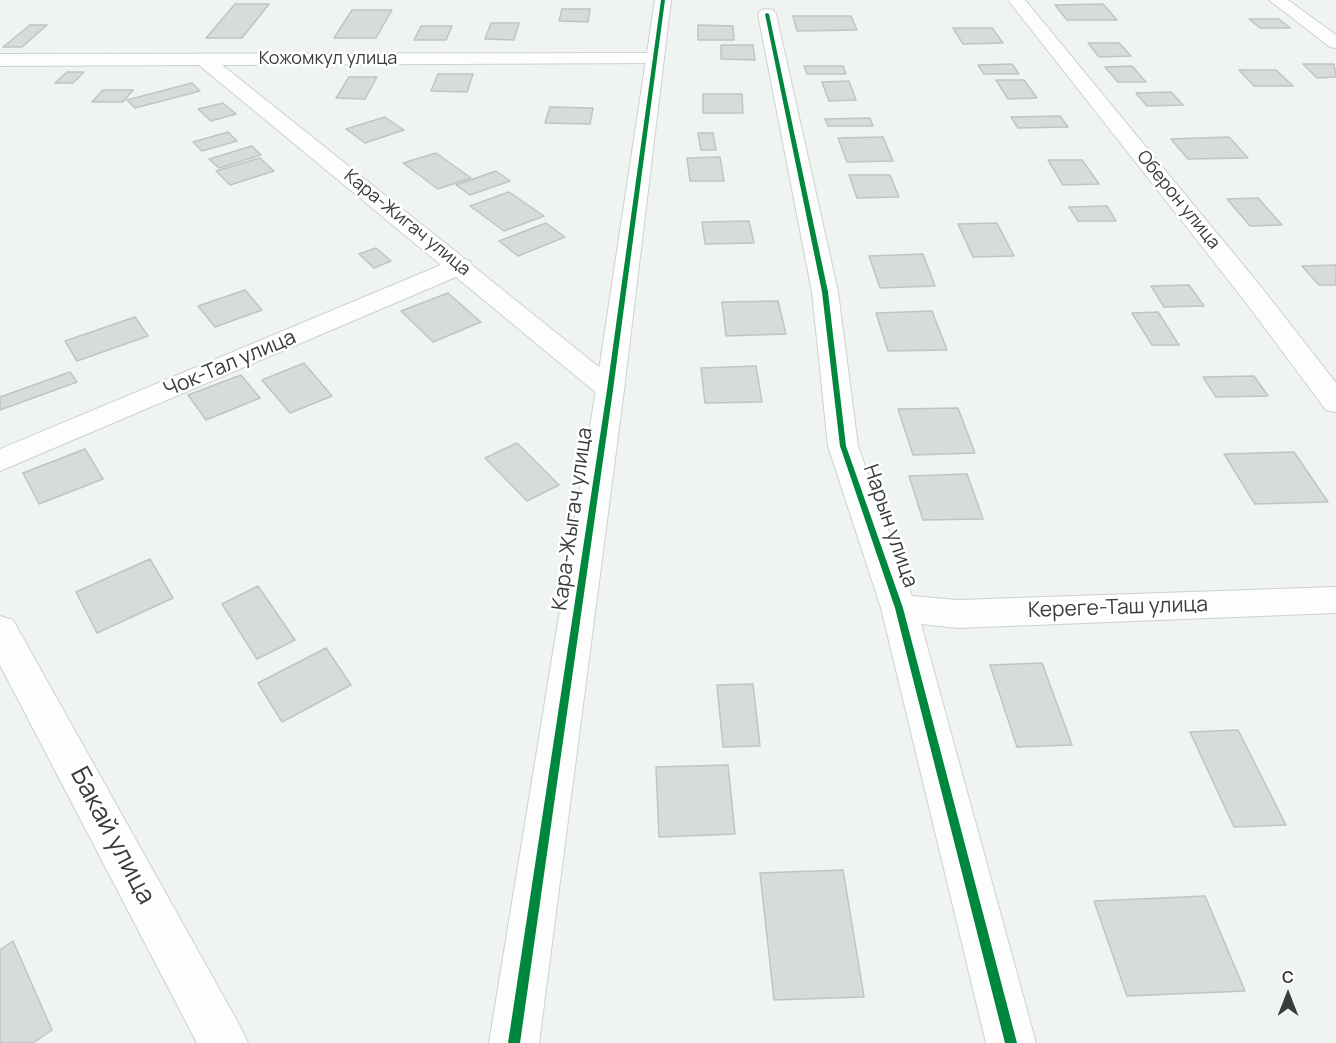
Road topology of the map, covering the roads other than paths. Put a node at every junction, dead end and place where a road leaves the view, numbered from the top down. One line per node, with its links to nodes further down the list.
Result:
1 (663, 0): 7 (street, Кара-Жыгач улица)
2 (1016, 0): 11 (street, Оберон улица)
3 (1276, 0): 5 (street)
4 (767, 14): 14 (street, Нарын улица)
5 (1336, 43)
6 (203, 58): 7 (street, Кожомкул улица); 8 (street, Кожомкул улица); 9 (street, Кара-Жигач улица)
7 (655, 58): 10 (street, Кара-Жыгач улица)
8 (0, 60)
9 (461, 266): 10 (street, Кара-Жигач улица); 12 (street, Чок-Тал улица)
10 (610, 390): 17 (street, Кара-Жыгач улица)
11 (1336, 403)
12 (0, 461)
13 (1336, 600): 14 (street, Кереге-Таш улица)
14 (899, 608): 18 (street, Нарын улица)
15 (0, 630): 16 (street, Бакай улица)
16 (223, 1043)
17 (514, 1043)
18 (1011, 1043)

